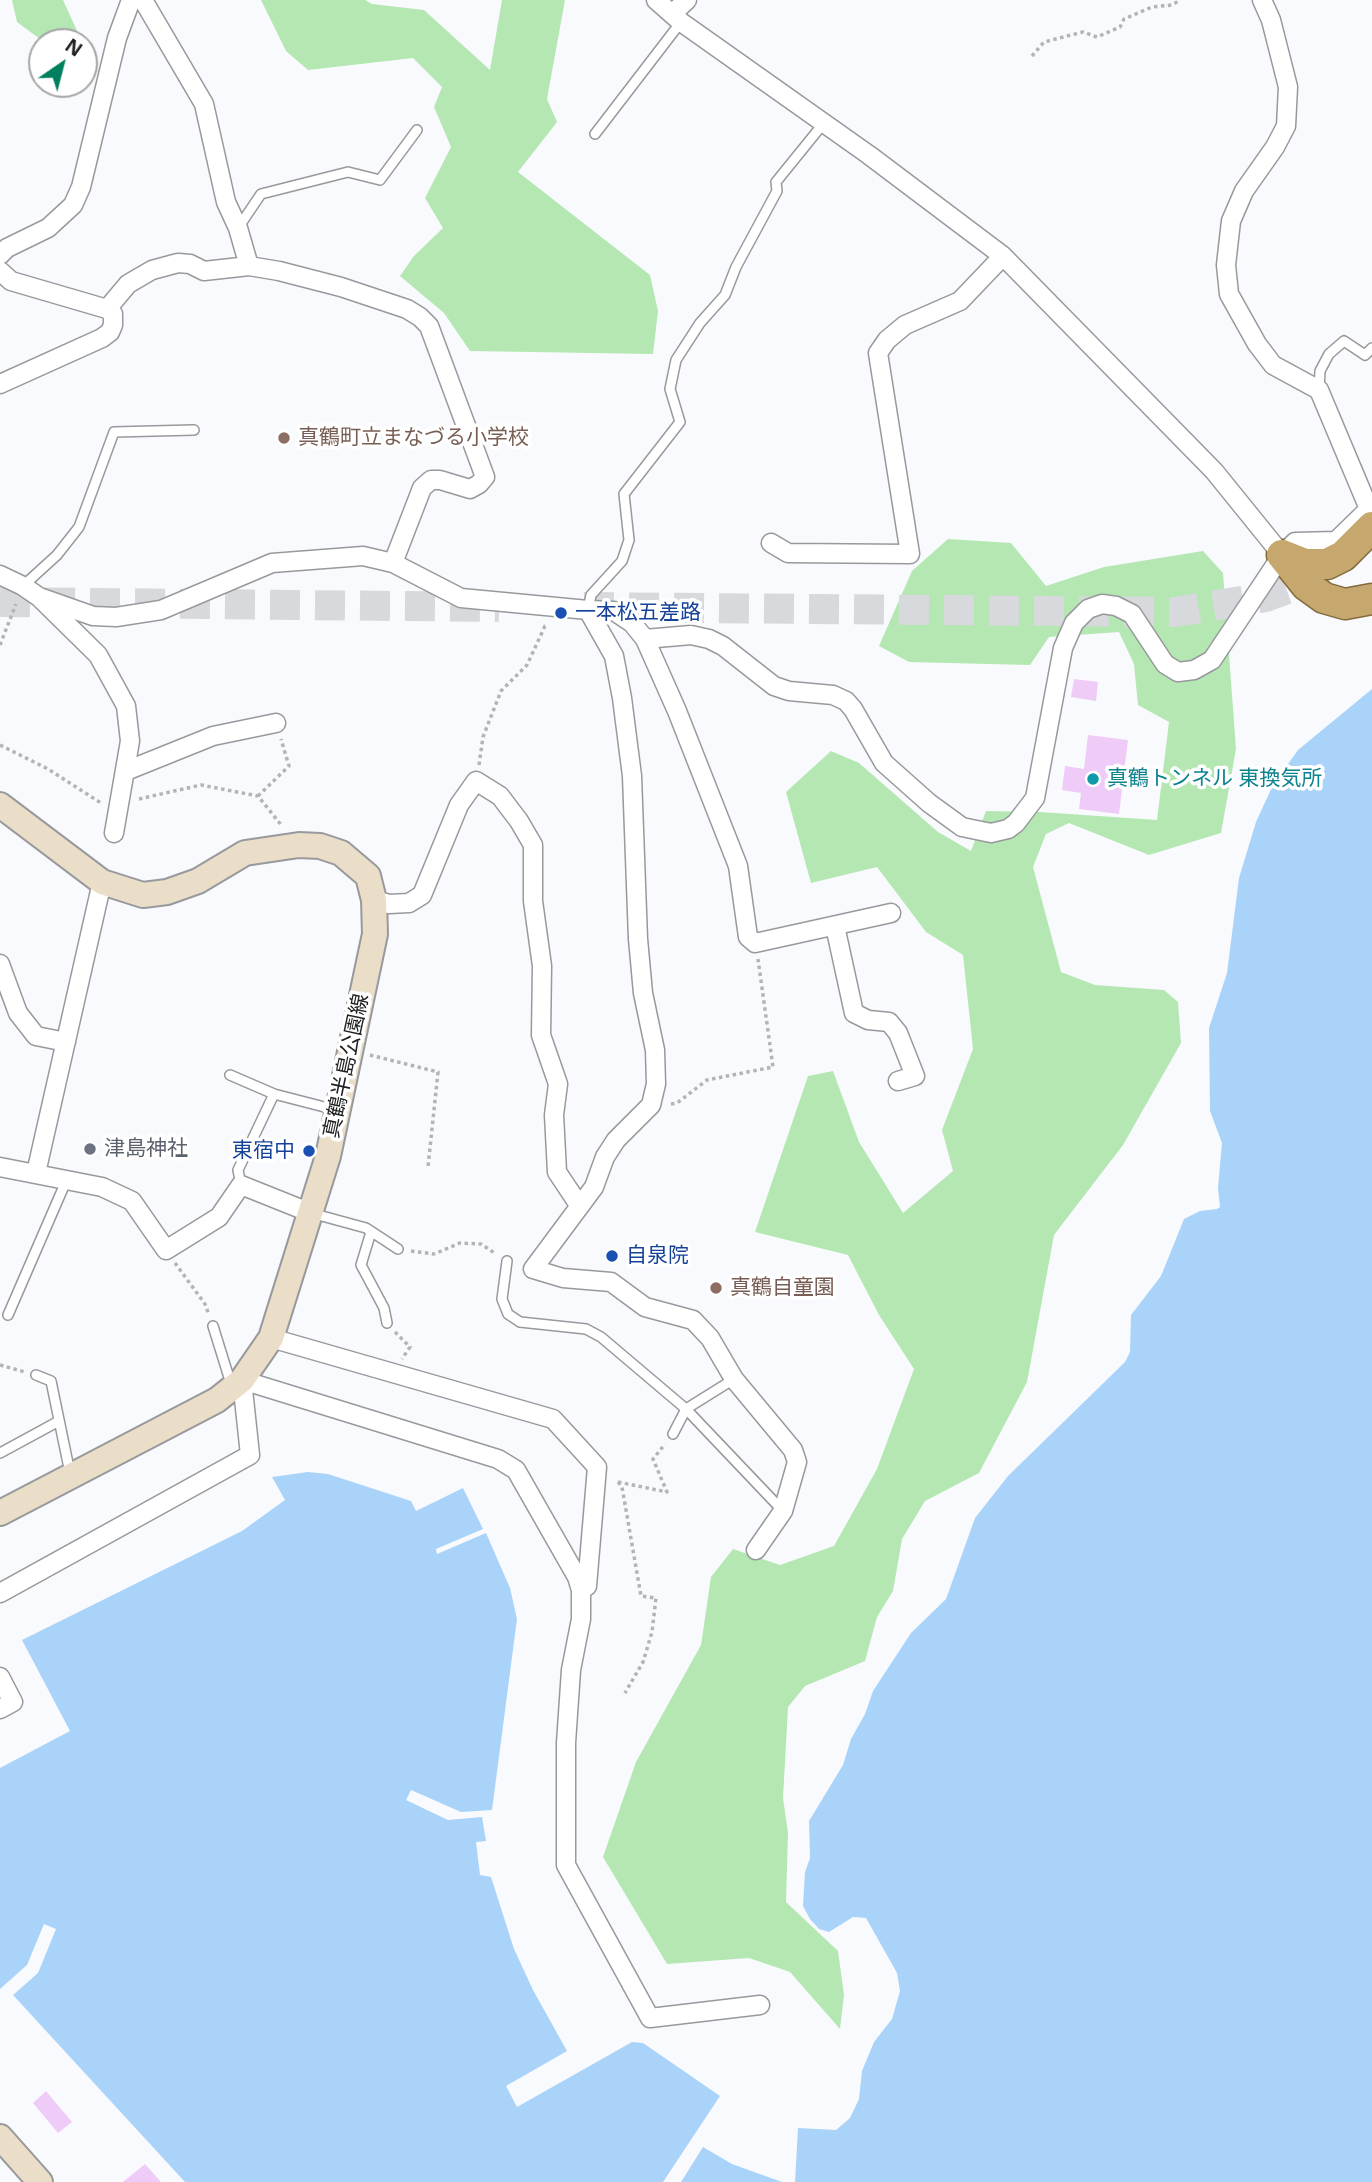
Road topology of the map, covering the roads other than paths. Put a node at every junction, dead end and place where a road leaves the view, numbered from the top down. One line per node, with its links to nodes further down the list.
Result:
1 (131, 0): 11 (street)
2 (143, 0): 10 (street)
3 (656, 0): 6 (street)
4 (687, 0): 6 (street)
5 (1262, 0): 18 (street)
6 (676, 18): 7 (street); 9 (lane)
7 (822, 124): 12 (street); 28 (lane)
8 (417, 130): 10 (lane)
9 (595, 134)
10 (238, 228): 13 (street)
11 (0, 255)
12 (1003, 256): 21 (street); 22 (street)
13 (248, 266): 15 (street); 23 (street)
14 (0, 271): 15 (street)
15 (107, 309): 17 (street)
16 (1372, 348): 18 (lane)
17 (0, 384)
18 (1319, 390): 22 (street)
19 (194, 430): 25 (lane)
20 (1372, 527): 22 (highway)
21 (771, 543)
22 (1282, 555): 27 (highway); 29 (street)
23 (393, 563): 26 (street); 28 (street)
24 (0, 575): 25 (street)
25 (23, 586): 26 (street)
26 (39, 597): 31 (street)
27 (1372, 599)
28 (585, 610): 29 (street); 48 (street)
29 (645, 639): 37 (street)
30 (276, 723): 31 (street)
31 (126, 771): 33 (street)
32 (0, 805): 34 (main road, 真鶴半島公園線)
33 (114, 833)
34 (102, 882): 35 (main road, 真鶴半島公園線); 39 (street)
35 (374, 900): 43 (main road, 真鶴半島公園線); 48 (street)
36 (891, 913): 37 (street)
37 (835, 926): 41 (street)
38 (0, 964): 39 (street)
39 (66, 1042): 45 (street)
40 (230, 1075): 42 (lane)
41 (898, 1081)
42 (274, 1094): 43 (lane); 47 (lane)
43 (338, 1110): 49 (main road, 真鶴半島公園線)
44 (0, 1167): 45 (street)
45 (36, 1173): 46 (street)
46 (67, 1179): 47 (street); 53 (lane)
47 (241, 1185): 49 (street)
48 (579, 1205): 58 (street)
49 (311, 1213): 50 (lane); 56 (main road, 真鶴半島公園線)
50 (371, 1232): 51 (lane); 54 (lane)
51 (398, 1249)
52 (507, 1261): 60 (lane)
53 (8, 1315)
54 (387, 1323)
55 (212, 1326): 59 (lane)
56 (271, 1338): 59 (main road, 真鶴半島公園線); 68 (street)
57 (36, 1375): 61 (lane)
58 (734, 1379): 60 (lane); 65 (street)
59 (237, 1383): 64 (main road, 真鶴半島公園線); 68 (street); 69 (street)
60 (686, 1409): 62 (lane); 65 (lane)
61 (59, 1421): 63 (lane); 64 (lane)
62 (673, 1434)
63 (0, 1453)
64 (70, 1475): 66 (main road, 真鶴半島公園線)
65 (783, 1511): 67 (street)
66 (0, 1513)
67 (756, 1550)
68 (581, 1590): 72 (street)
69 (0, 1593)
70 (0, 1677): 71 (street)
71 (0, 1709)
72 (760, 2005)
73 (0, 2137): 74 (main road)
74 (40, 2182)

